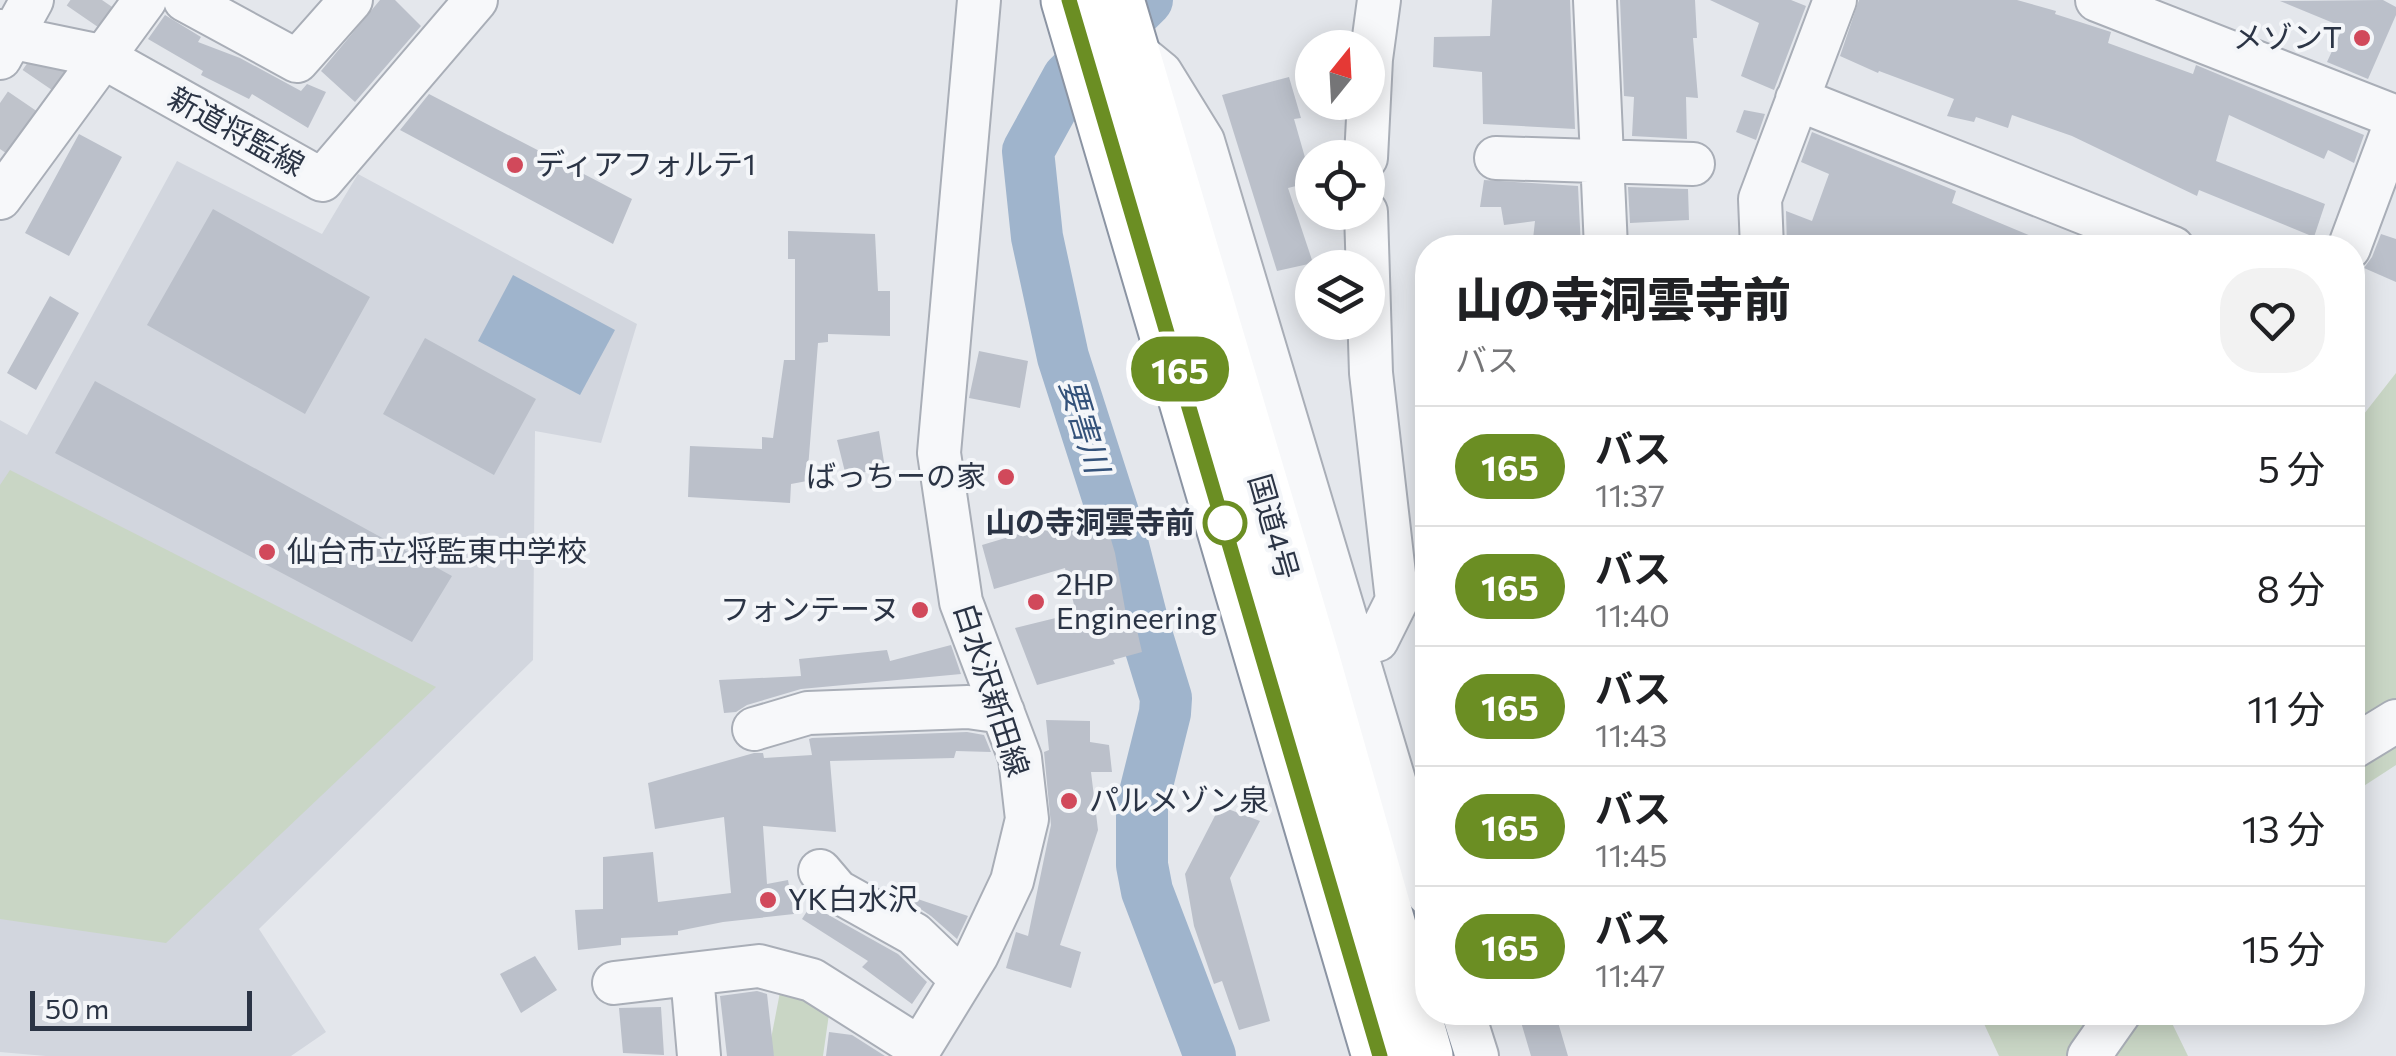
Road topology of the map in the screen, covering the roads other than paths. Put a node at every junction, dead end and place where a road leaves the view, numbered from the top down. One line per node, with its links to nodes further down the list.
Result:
1 (32, 0): 12 (street)
2 (145, 0): 14 (street)
3 (185, 0): 4 (street)
4 (351, 0)
5 (476, 0): 14 (street, 新道将監線)
6 (979, 0): 28 (street, 白水沢新田線)
7 (1069, 0): 13 (highway, 国道4号)
8 (1379, 0): 17 (street)
9 (1596, 0): 19 (street)
10 (1835, 0): 15 (street)
11 (2097, 0): 16 (street)
12 (5, 43): 14 (street)
13 (1115, 45): 27 (highway, 国道4号)
14 (102, 56): 21 (street)
15 (1797, 99): 24 (street); 25 (street)
16 (2396, 120): 26 (street)
17 (1367, 140)
18 (1496, 158): 19 (street)
19 (1602, 161): 20 (street); 23 (street)
20 (1692, 164)
21 (0, 198)
22 (1367, 230): 27 (street)
23 (1605, 235)
24 (1761, 235)
25 (2128, 235)
26 (2354, 235)
27 (1311, 659): 32 (street); 37 (highway, 国道4号); 43 (highway, 国道4号)
28 (1003, 712): 30 (street); 35 (street, 白水沢新田線)
29 (2396, 721): 31 (street)
30 (754, 730)
31 (2365, 740)
32 (1415, 868)
33 (820, 871): 35 (street)
34 (692, 976): 36 (street); 41 (street); 42 (street)
35 (961, 979): 41 (street, 白水沢新田線)
36 (614, 983)
37 (1415, 1024)
38 (1415, 1025): 44 (highway, 国道4号)
39 (1467, 1025): 45 (street)
40 (2111, 1025): 46 (street)
41 (917, 1052)
42 (699, 1056)
43 (1380, 1056)
44 (1424, 1056)
45 (1476, 1056)
46 (2089, 1056)

